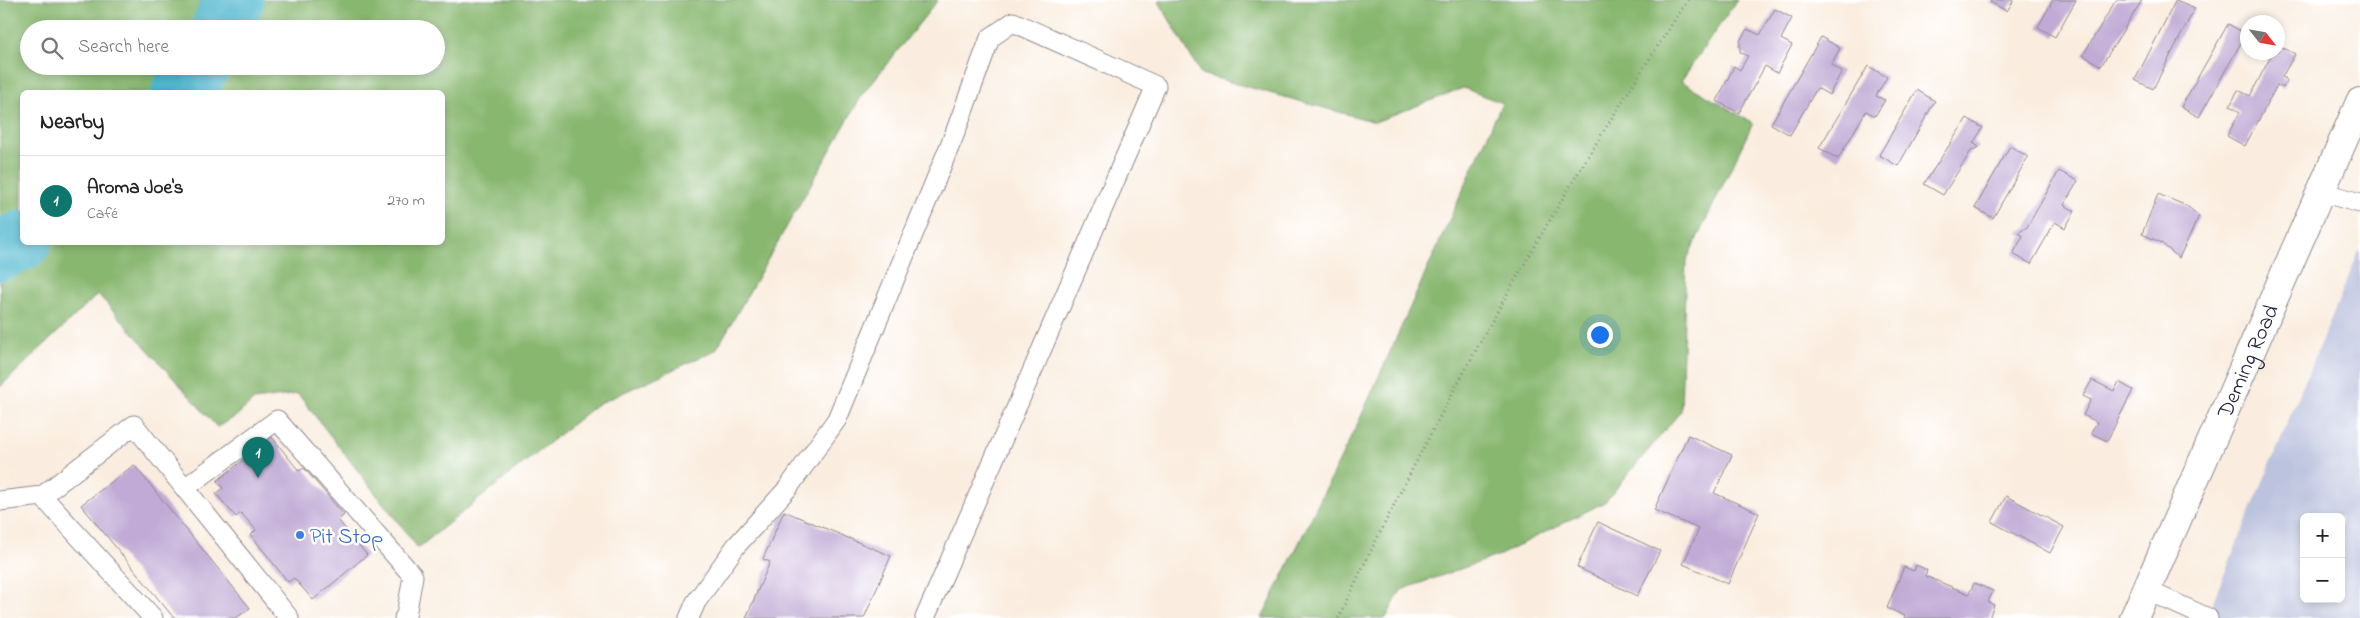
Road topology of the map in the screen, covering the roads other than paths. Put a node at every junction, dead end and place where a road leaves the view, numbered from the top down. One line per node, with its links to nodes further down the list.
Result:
1 (2360, 102): 2 (street, Deming Road)
2 (2320, 192): 3 (lane); 7 (street, Deming Road)
3 (2360, 203)
4 (185, 488): 5 (lane); 9 (lane); 10 (lane)
5 (42, 496): 6 (lane); 8 (lane)
6 (0, 500)
7 (2146, 590): 13 (street, Deming Road); 14 (lane)
8 (153, 618)
9 (289, 618)
10 (404, 618)
11 (689, 618): 12 (lane)
12 (925, 618)
13 (2134, 618)
14 (2208, 618)

